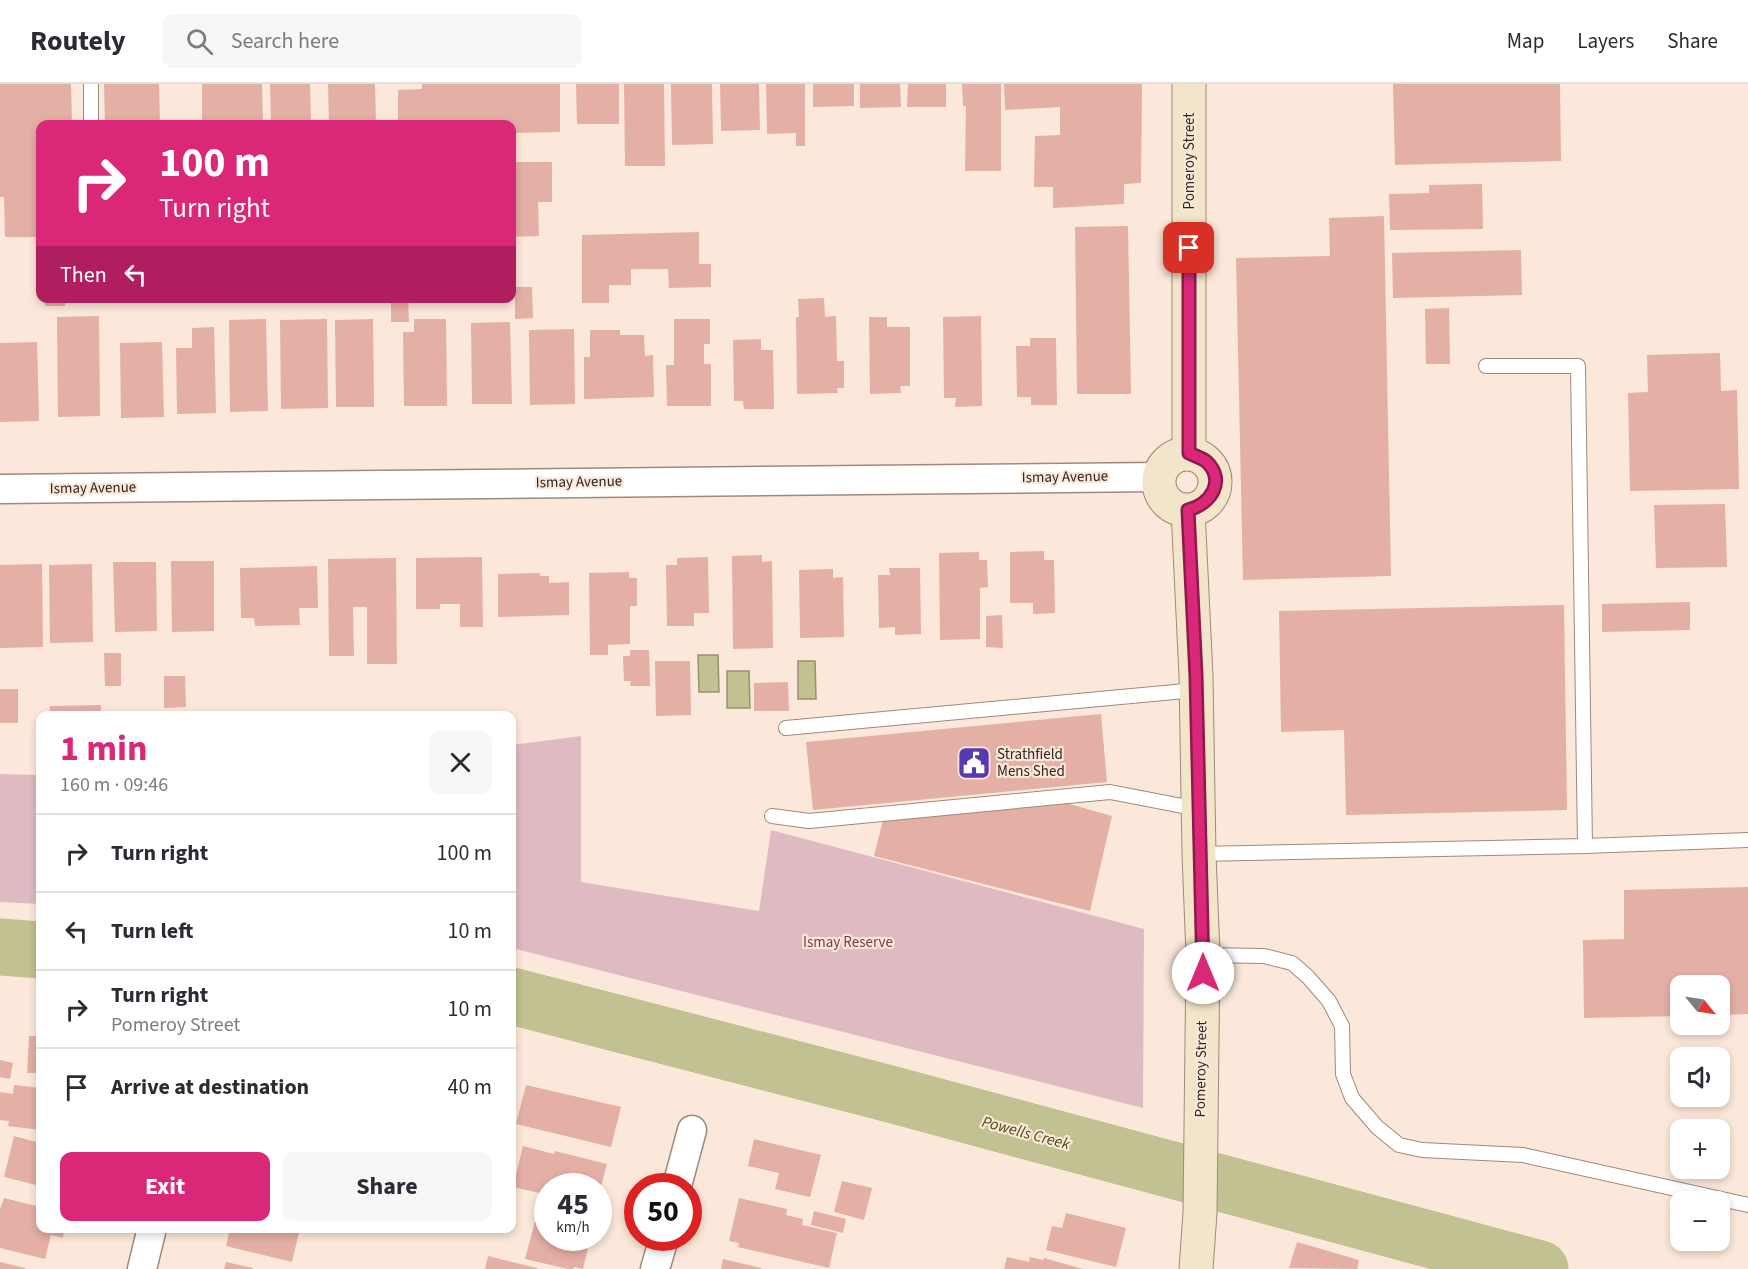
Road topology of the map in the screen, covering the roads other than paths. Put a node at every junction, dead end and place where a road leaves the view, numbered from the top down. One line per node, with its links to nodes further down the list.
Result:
1 (92, 84): 3 (lane)
2 (1189, 84): 5 (main road, Pomeroy Street)
3 (92, 120)
4 (1486, 366): 14 (lane)
5 (1189, 453): 6 (main road); 8 (main road)
6 (1159, 477): 7 (street, Ismay Avenue); 8 (main road)
7 (0, 489)
8 (1188, 510): 9 (main road, Pomeroy Street)
9 (1196, 690): 10 (lane); 11 (main road, Pomeroy Street)
10 (786, 728)
11 (1198, 809): 12 (lane); 15 (main road, Pomeroy Street)
12 (772, 816)
13 (1748, 840): 14 (lane)
14 (1585, 846): 15 (lane)
15 (1199, 854): 16 (main road, Pomeroy Street)
16 (1203, 955): 19 (lane); 24 (main road, Pomeroy Street)
17 (692, 1130): 18 (street)
18 (680, 1173)
19 (1748, 1205)
20 (151, 1233): 22 (street)
21 (660, 1251): 23 (street)
22 (142, 1269)
23 (655, 1269)
24 (1196, 1269)

